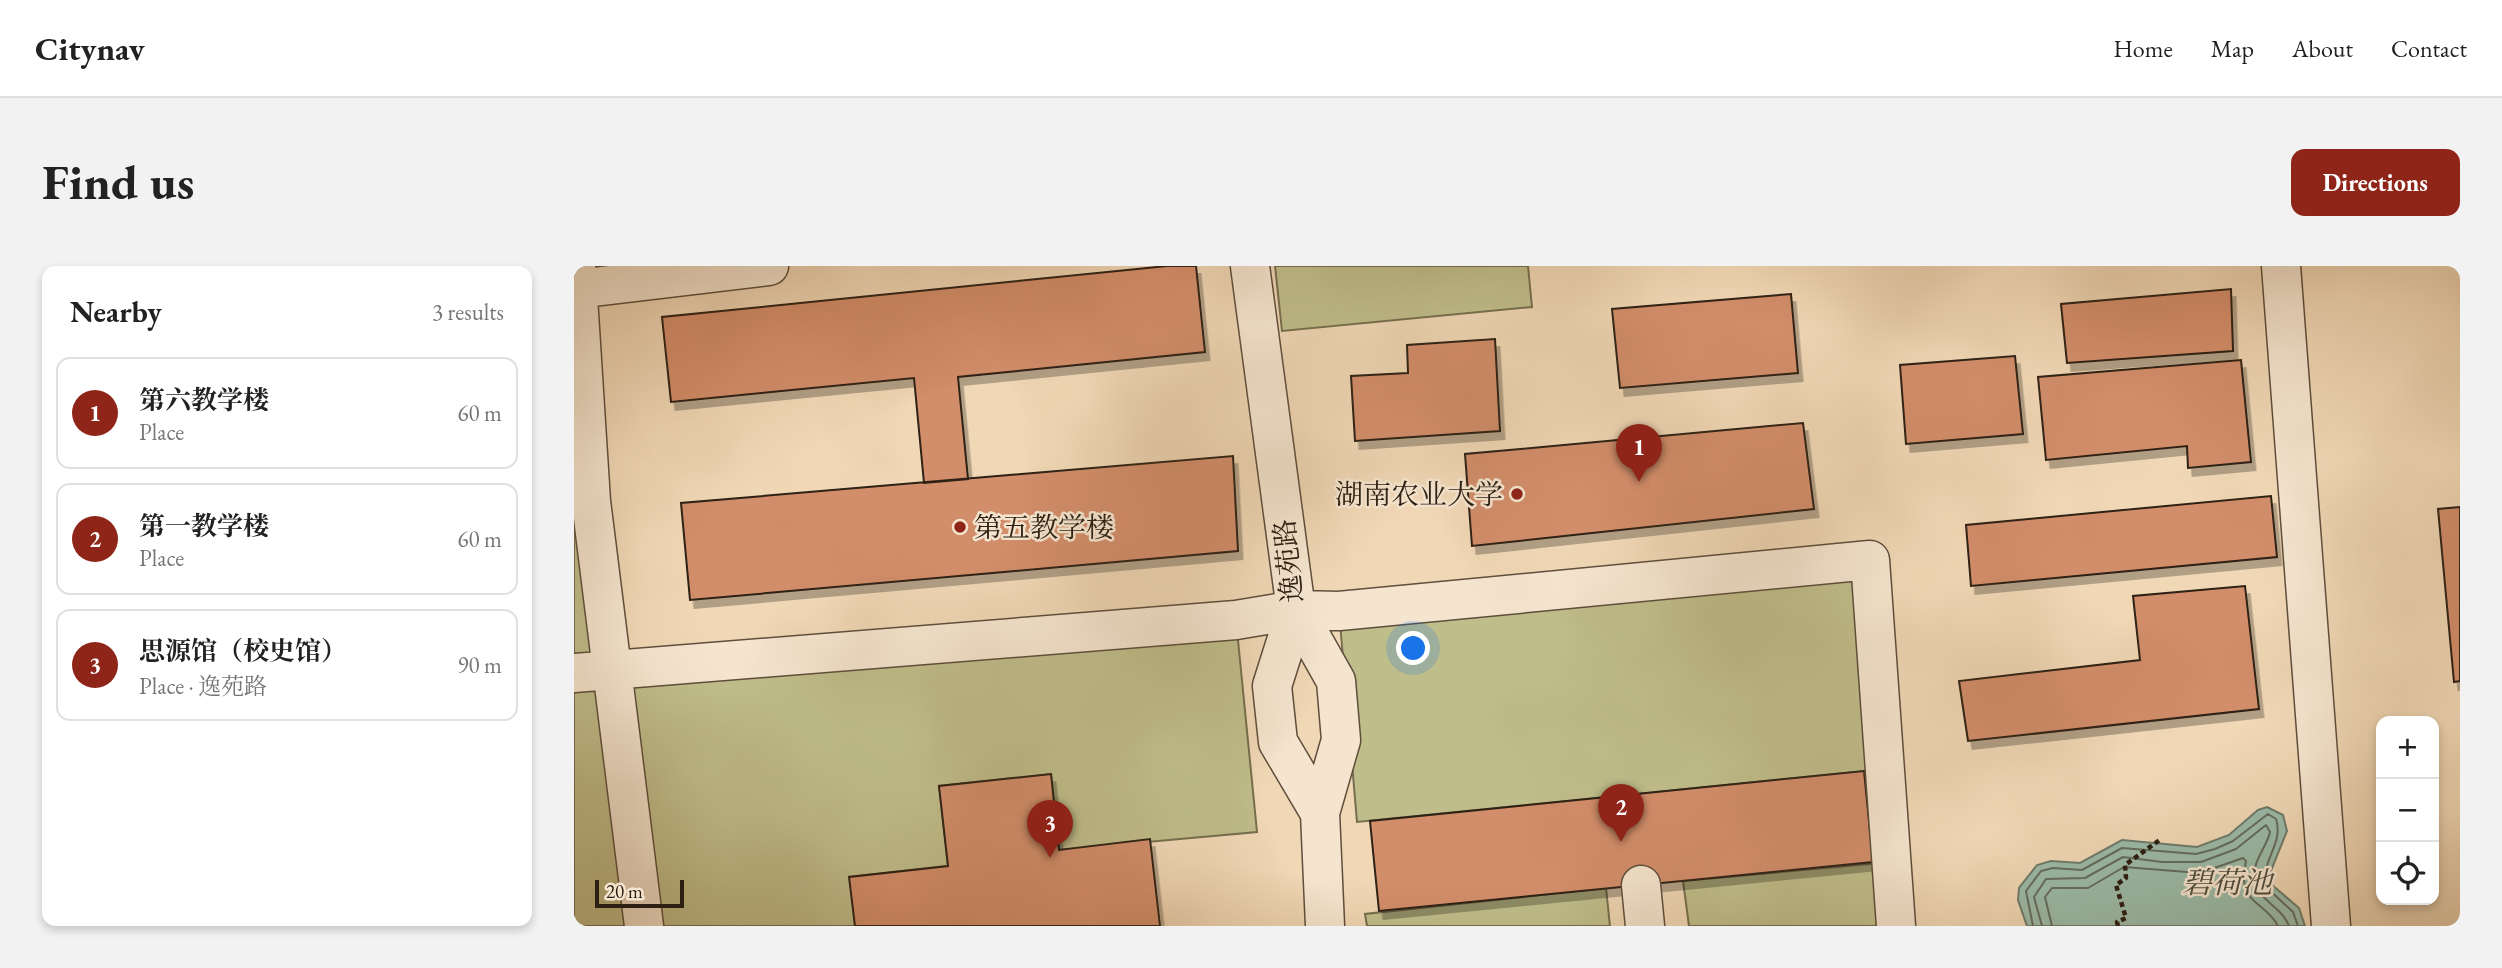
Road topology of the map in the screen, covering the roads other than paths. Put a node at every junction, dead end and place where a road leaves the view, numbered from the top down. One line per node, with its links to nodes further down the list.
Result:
1 (769, 266): 4 (street)
2 (1250, 266): 5 (street, 逸苑路)
3 (2281, 266): 14 (street)
4 (576, 277): 6 (street)
5 (1296, 610): 6 (street); 8 (street); 8 (street, 逸苑路); 13 (street)
6 (612, 669): 7 (street); 10 (street)
7 (574, 673)
8 (1320, 813): 11 (street, 逸苑路)
9 (1641, 885): 12 (street)
10 (643, 926)
11 (1325, 926)
12 (1645, 926)
13 (1896, 926)
14 (2331, 926)

